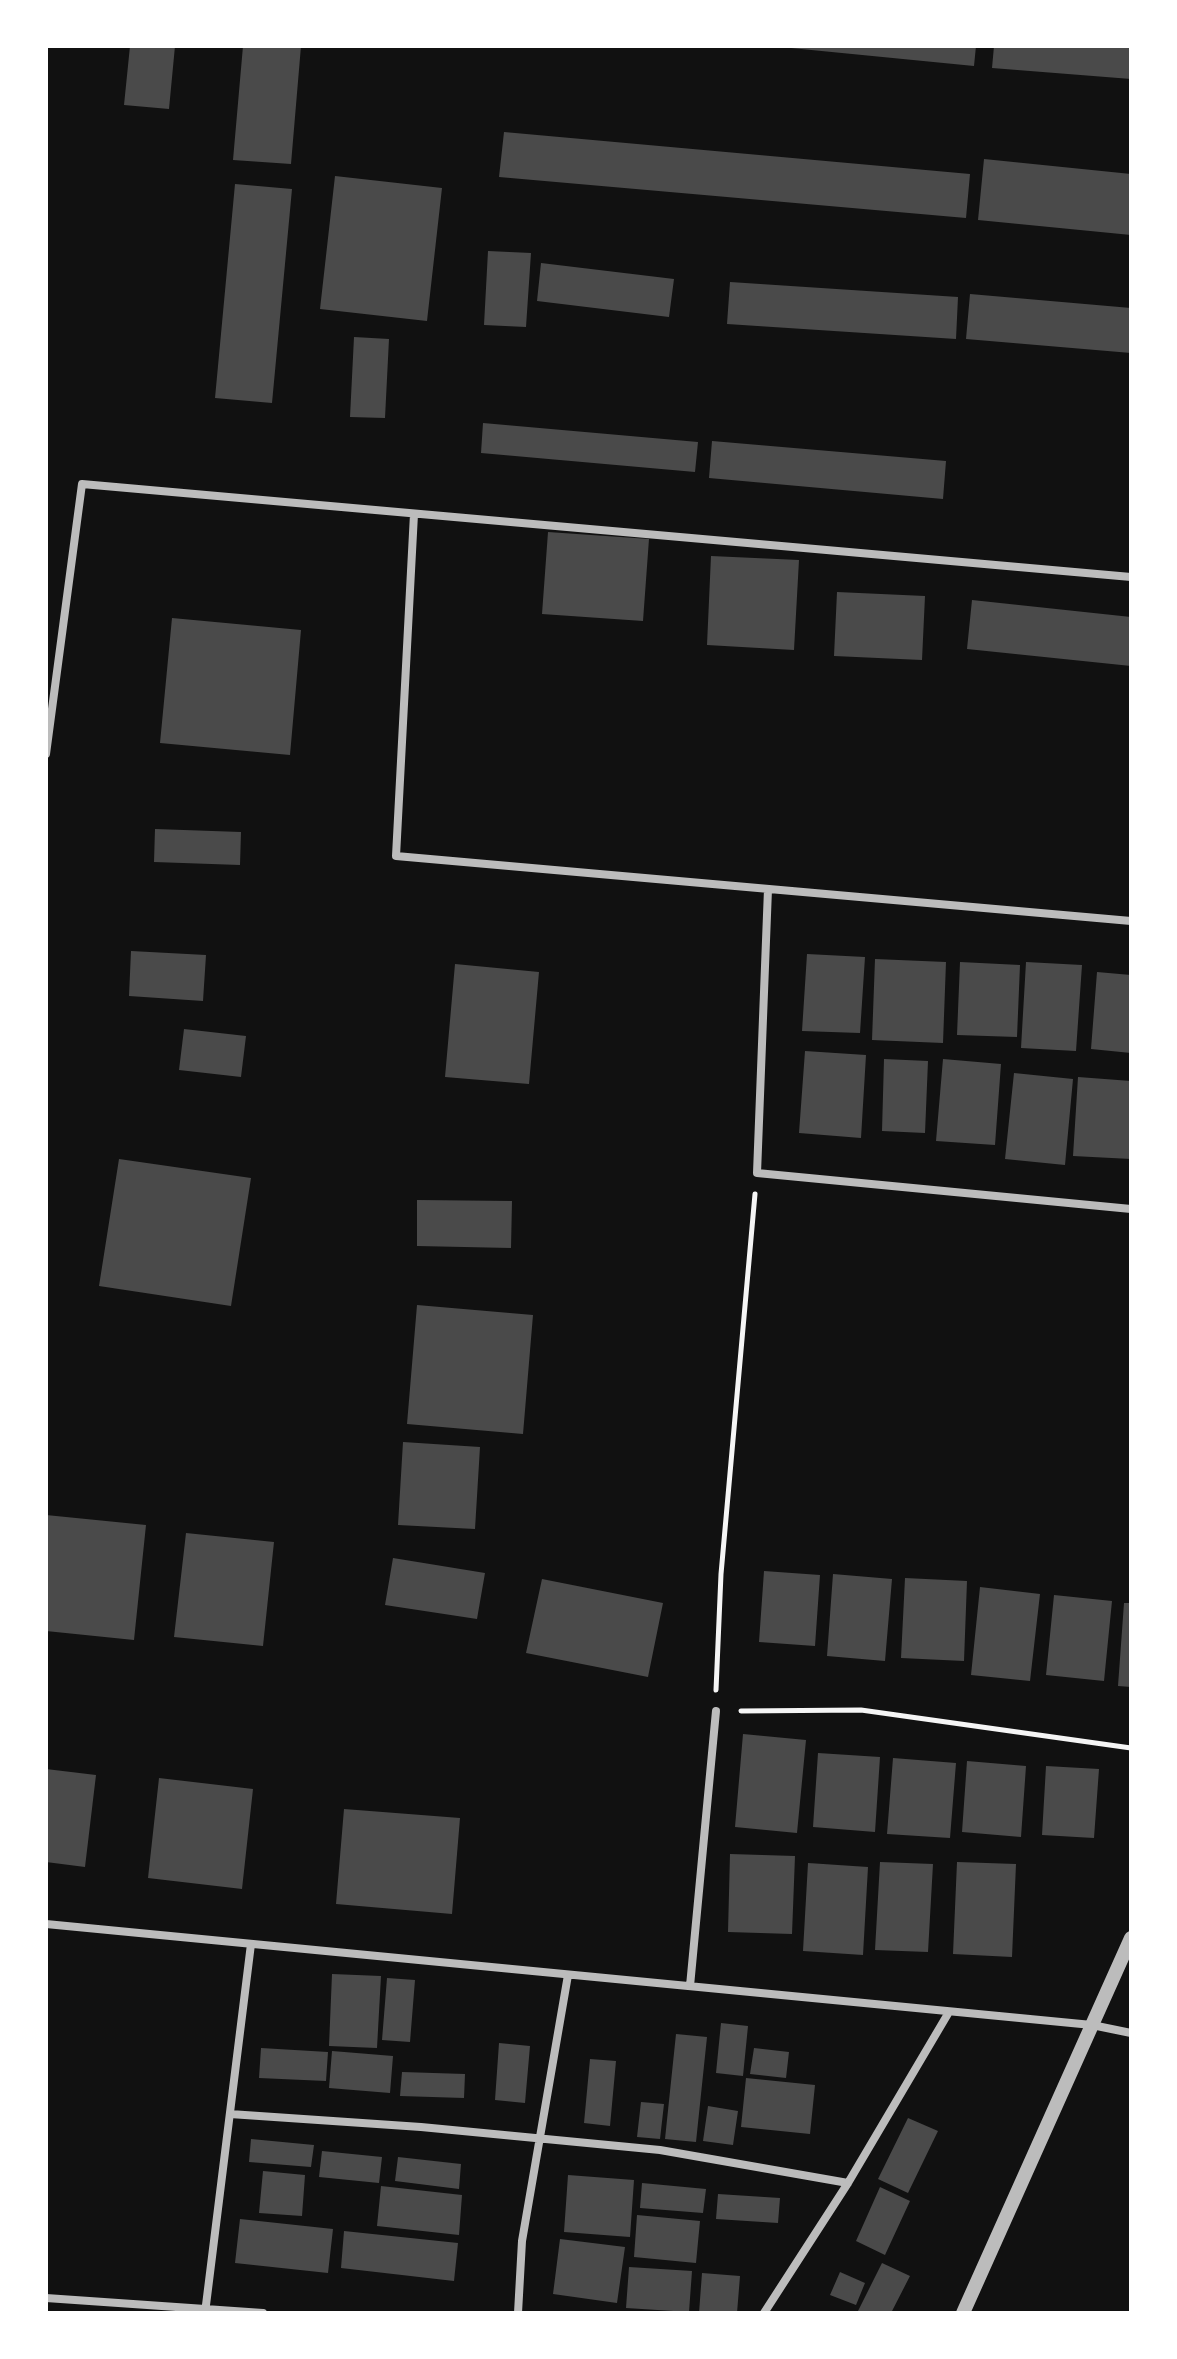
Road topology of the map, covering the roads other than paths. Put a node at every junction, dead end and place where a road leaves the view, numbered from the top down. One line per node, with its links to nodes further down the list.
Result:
1 (414, 514): 2 (street); 3 (street); 4 (street)
2 (1131, 577)
3 (46, 754)
4 (768, 889): 5 (street); 6 (street)
5 (1131, 921)
6 (1131, 1209)
7 (716, 1711): 12 (street)
8 (46, 1924): 10 (street)
9 (1131, 1938): 14 (street)
10 (251, 1944): 11 (street); 16 (street)
11 (568, 1975): 12 (street); 17 (street)
12 (690, 1986): 13 (street)
13 (949, 2012): 14 (street); 18 (street)
14 (1092, 2025): 15 (street); 24 (street)
15 (1131, 2033)
16 (230, 2114): 17 (street); 20 (street)
17 (539, 2138): 18 (street); 22 (street)
18 (848, 2183): 23 (street)
19 (46, 2298): 20 (street)
20 (205, 2311): 21 (street)
21 (263, 2313)
22 (518, 2313)
23 (764, 2313)
24 (963, 2313)

